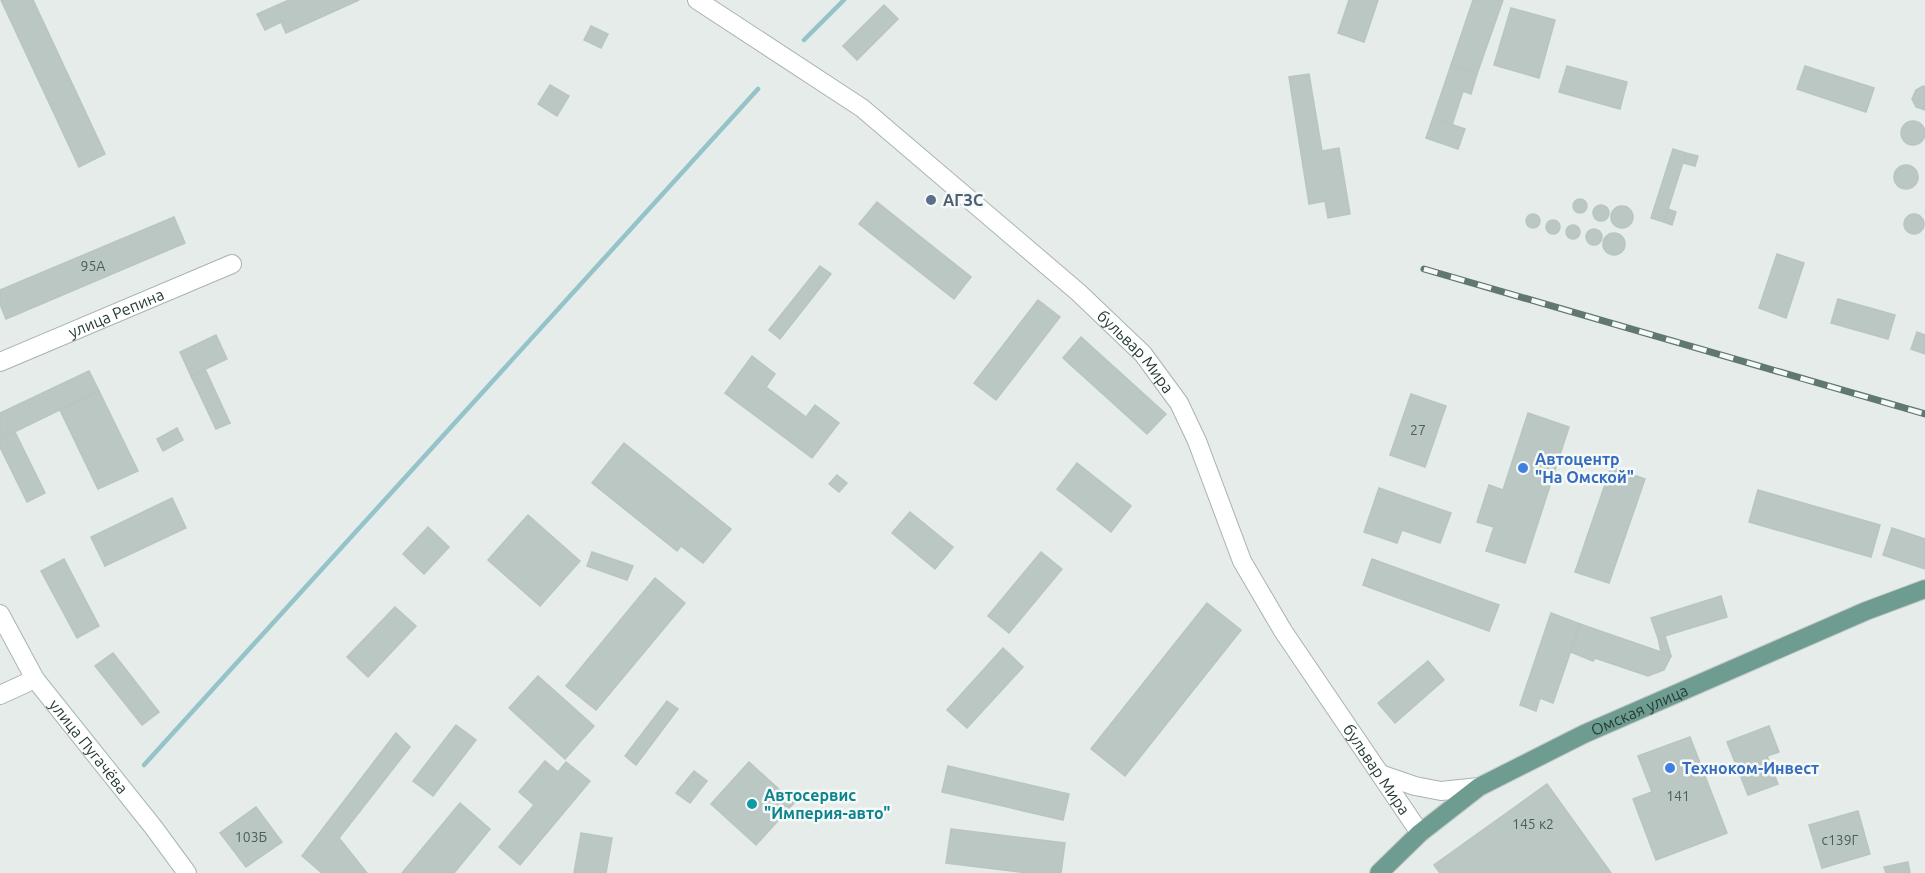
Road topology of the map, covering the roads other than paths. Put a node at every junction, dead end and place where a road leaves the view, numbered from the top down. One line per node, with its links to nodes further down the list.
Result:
1 (697, 0): 8 (street, бульвар Мира)
2 (232, 264): 3 (street, улица Репина)
3 (0, 362)
4 (1925, 589): 9 (main road, Омская улица)
5 (0, 614): 6 (street, улица Пугачёва)
6 (35, 679): 7 (street); 11 (street, улица Пугачёва)
7 (0, 695)
8 (1380, 774): 9 (street); 10 (street, бульвар Мира)
9 (1479, 787): 10 (main road, Омская улица)
10 (1420, 833): 12 (main road, Омская улица)
11 (187, 873)
12 (1380, 873)

